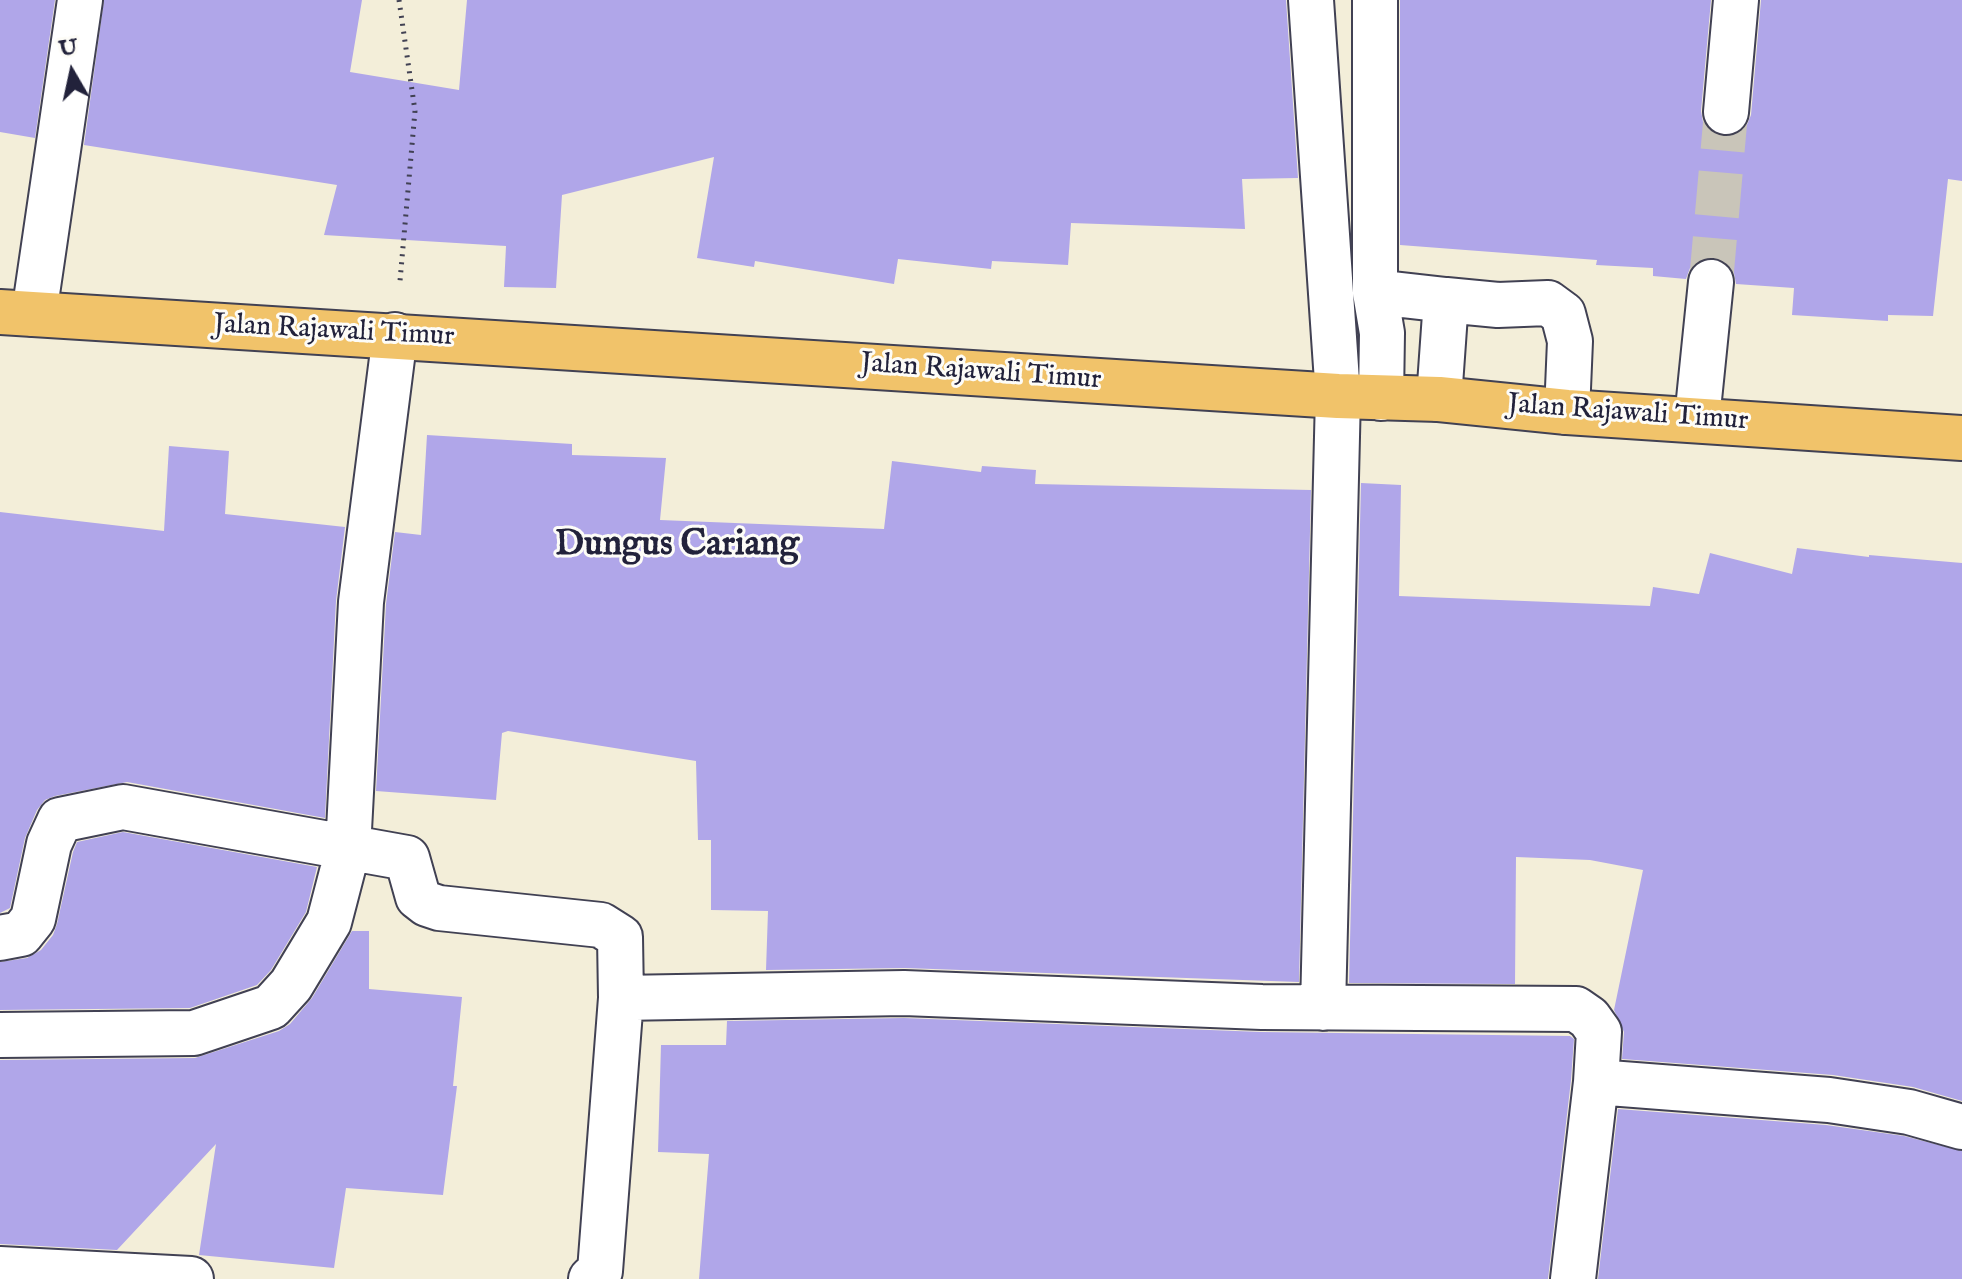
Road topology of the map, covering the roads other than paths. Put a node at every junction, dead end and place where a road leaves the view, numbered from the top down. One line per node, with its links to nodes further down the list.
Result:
1 (80, 0): 9 (street)
2 (1311, 0): 11 (street)
3 (1375, 0): 7 (street)
4 (1736, 0): 5 (street)
5 (1726, 112)
6 (1711, 282): 15 (street)
7 (1375, 292): 8 (street); 12 (street)
8 (1446, 300): 13 (street); 14 (street)
9 (17, 313): 10 (main road, Jalan Rajawali Timur)
10 (395, 335): 11 (main road, Jalan Rajawali Timur); 17 (street)
11 (1338, 396): 12 (main road, Jalan Rajawali Timur); 20 (street)
12 (1381, 398): 13 (main road, Jalan Rajawali Timur)
13 (1439, 399): 14 (main road, Jalan Rajawali Timur)
14 (1567, 412): 15 (main road, Jalan Rajawali Timur)
15 (1697, 419): 16 (main road, Jalan Rajawali Timur)
16 (1962, 438)
17 (348, 849): 18 (street); 19 (street); 21 (street)
18 (0, 938)
19 (621, 998): 20 (street); 26 (street)
20 (1323, 1008): 22 (street)
21 (0, 1035)
22 (1596, 1082): 23 (street); 27 (street)
23 (1962, 1127)
24 (0, 1269): 25 (street)
25 (191, 1279)
26 (591, 1279)
27 (1573, 1279)

